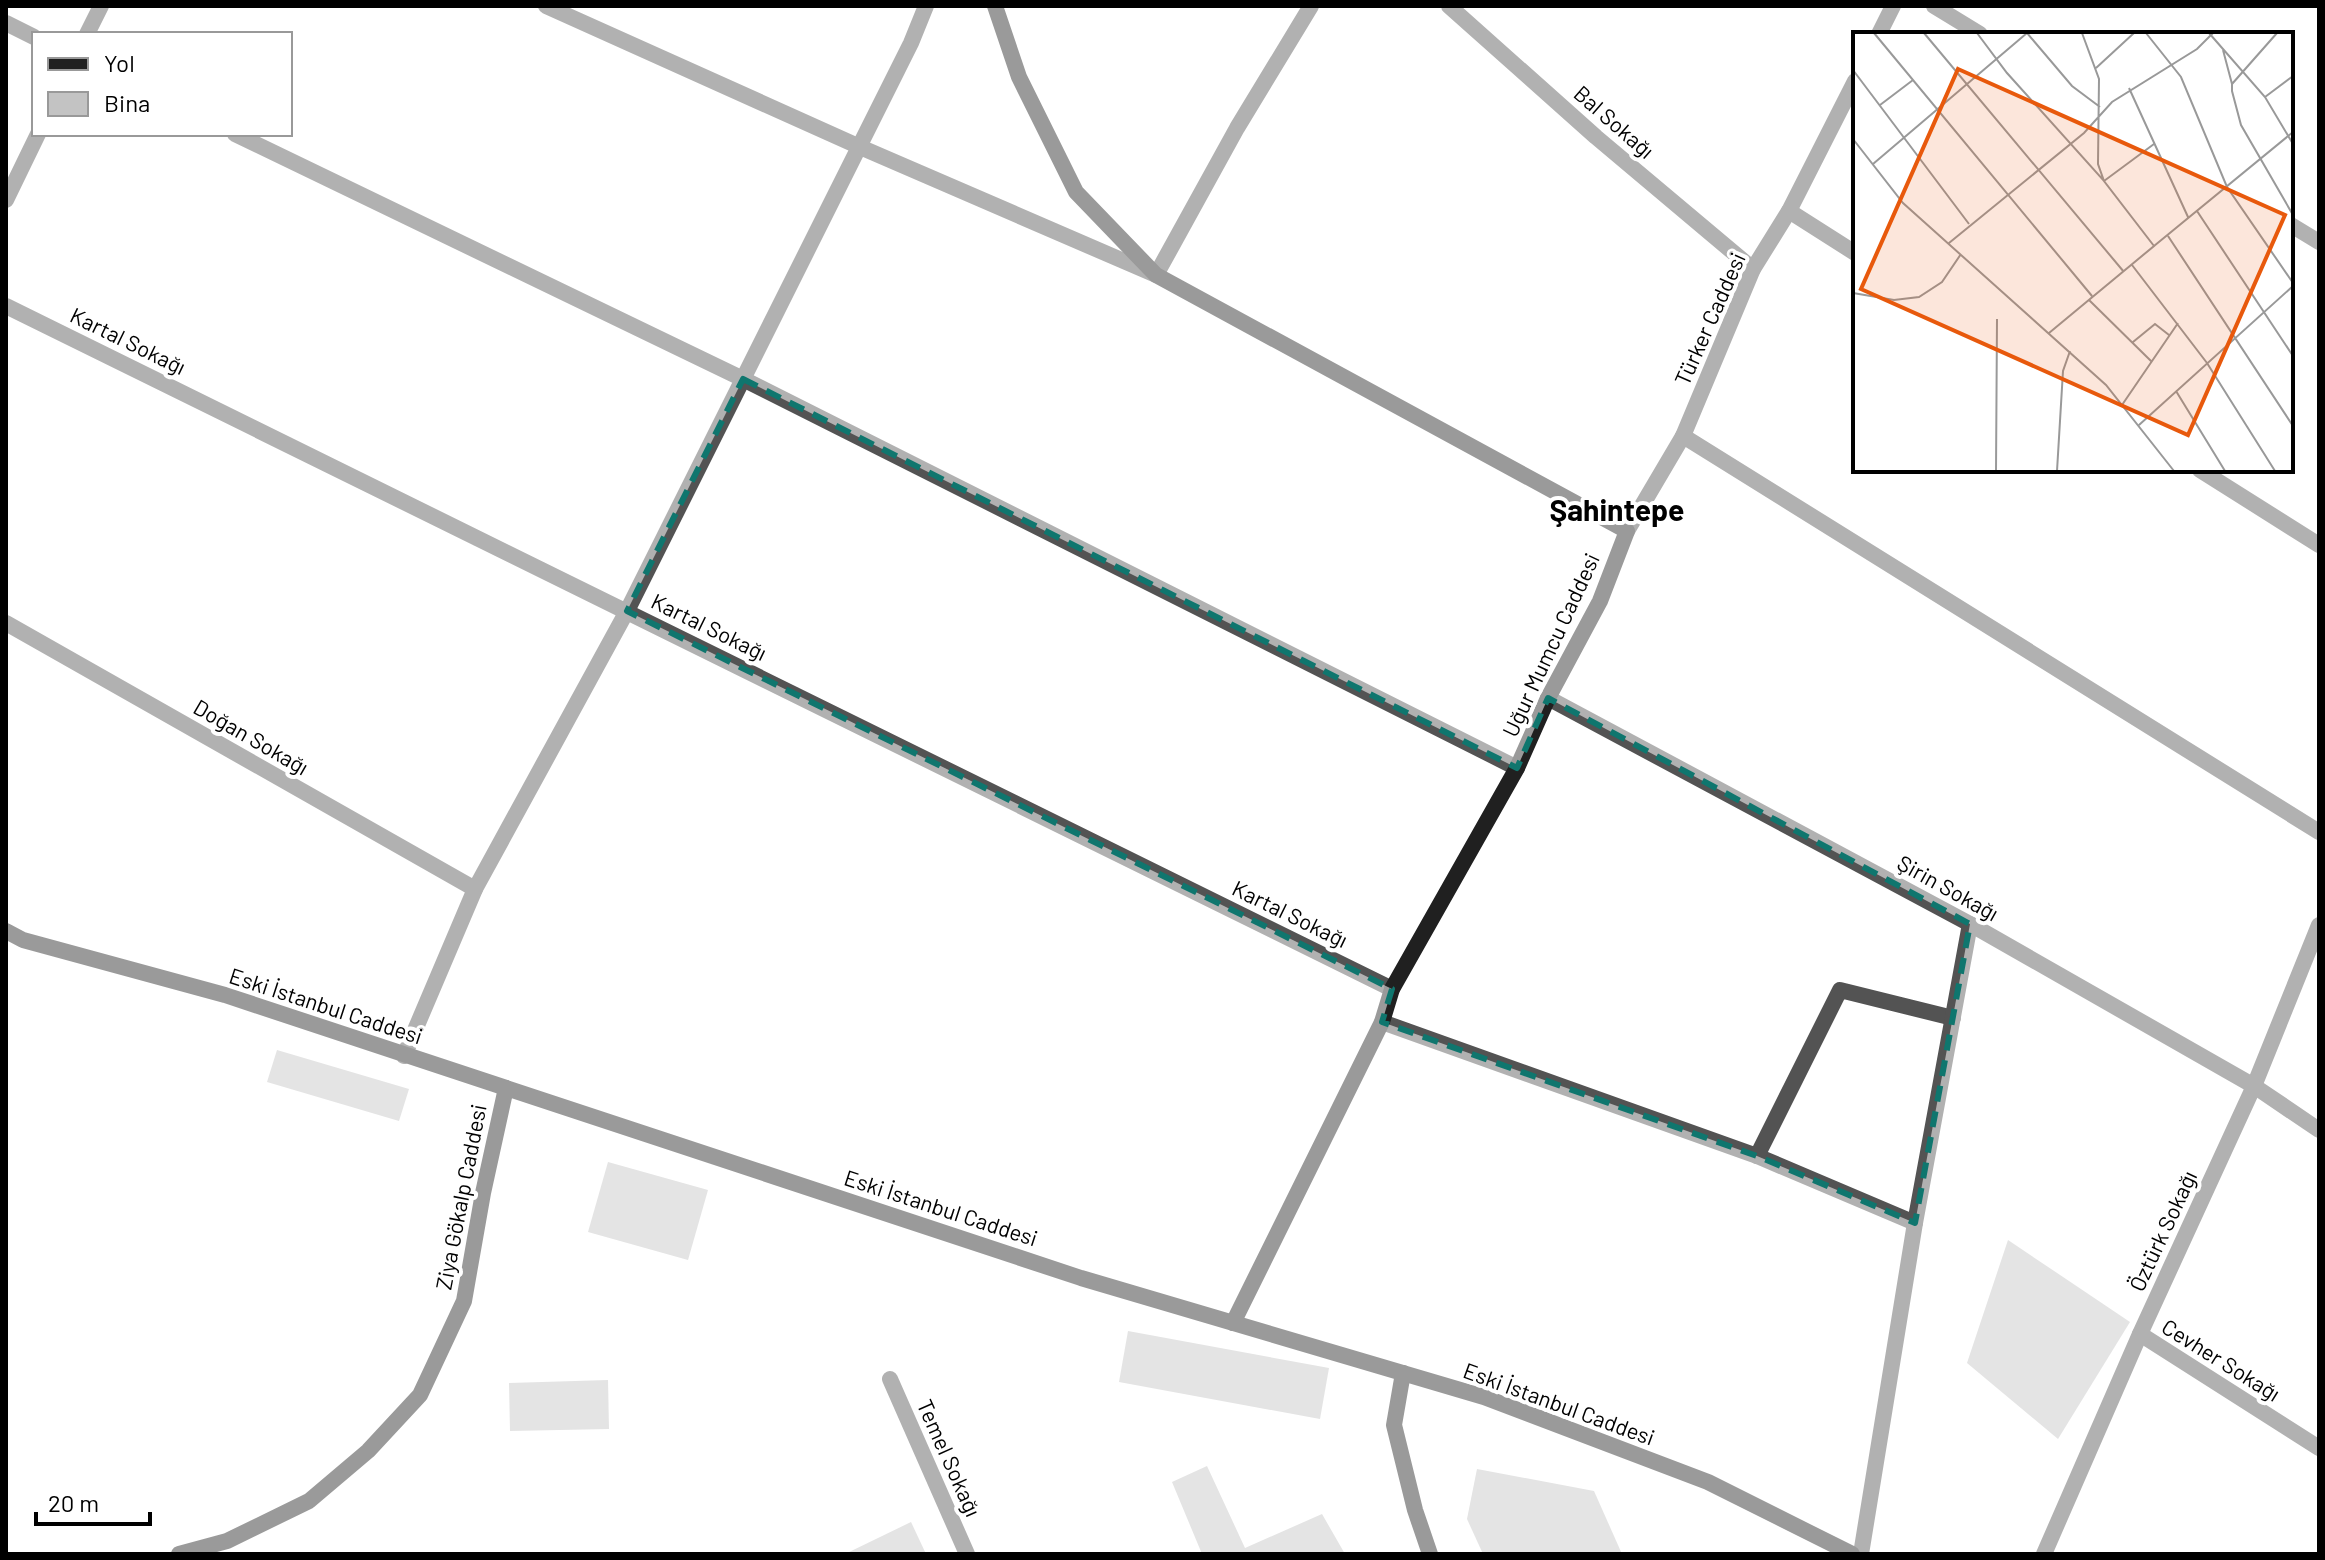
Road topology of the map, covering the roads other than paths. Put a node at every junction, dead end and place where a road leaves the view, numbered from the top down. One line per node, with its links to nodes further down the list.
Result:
1 (101, 6): 10 (street)
2 (546, 6): 17 (street)
3 (926, 6): 17 (street)
4 (995, 6): 24 (street)
5 (1311, 6): 24 (street)
6 (1449, 6): 23 (street, Bal Sokağı)
7 (1893, 6): 11 (street)
8 (1934, 6): 12 (street)
9 (6, 23): 13 (street)
10 (88, 32)
11 (1880, 32)
12 (1977, 32)
13 (32, 36)
14 (1853, 85): 19 (street, Türker Caddesi)
15 (37, 136): 18 (street)
16 (239, 136): 26 (street)
17 (860, 147): 24 (street); 26 (street)
18 (6, 200)
19 (1789, 211): 22 (street); 23 (street, Türker Caddesi)
20 (2293, 226): 21 (street)
21 (2319, 242)
22 (1853, 252)
23 (1753, 269): 27 (street, Türker Caddesi)
24 (1156, 275): 29 (street)
25 (6, 306): 31 (street, Kartal Sokağı)
26 (743, 379): 31 (street); 34 (street)
27 (1683, 436): 29 (street, Türker Caddesi); 35 (street)
28 (2203, 472): 30 (street)
29 (1627, 531): 33 (street, Uğur Mumcu Caddesi)
30 (2319, 545)
31 (627, 611): 36 (street); 40 (street, Kartal Sokağı)
32 (6, 623): 36 (street, Doğan Sokağı)
33 (1548, 698): 34 (street, Uğur Mumcu Caddesi); 37 (street, Şirin Sokağı)
34 (1517, 768): 40 (street, Uğur Mumcu Caddesi)
35 (2319, 832)
36 (475, 889): 43 (street)
37 (1970, 924): 41 (street); 44 (street, Şirin Sokağı)
38 (2319, 925): 44 (street, Öztürk Sokağı)
39 (6, 931): 43 (street, Eski İstanbul Caddesi)
40 (1392, 989): 42 (street, Uğur Mumcu Caddesi)
41 (1953, 1018): 47 (street); 48 (street)
42 (1382, 1022): 47 (street); 49 (street, Uğur Mumcu Caddesi)
43 (404, 1056): 45 (street, Eski İstanbul Caddesi)
44 (2254, 1086): 46 (street, Şirin Sokağı); 50 (street, Öztürk Sokağı)
45 (506, 1088): 49 (street, Eski İstanbul Caddesi); 54 (street, Ziya Gökalp Caddesi)
46 (2319, 1130)
47 (1757, 1156): 48 (street)
48 (1915, 1223): 58 (street)
49 (1233, 1323): 51 (street, Eski İstanbul Caddesi)
50 (2140, 1334): 53 (street, Cevher Sokağı); 59 (street, Öztürk Sokağı)
51 (1403, 1373): 56 (street); 57 (street, Eski İstanbul Caddesi)
52 (890, 1379): 55 (street, Temel Sokağı)
53 (2319, 1448)
54 (179, 1554)
55 (967, 1554)
56 (1430, 1554)
57 (1852, 1554)
58 (1861, 1554)
59 (2044, 1554)

